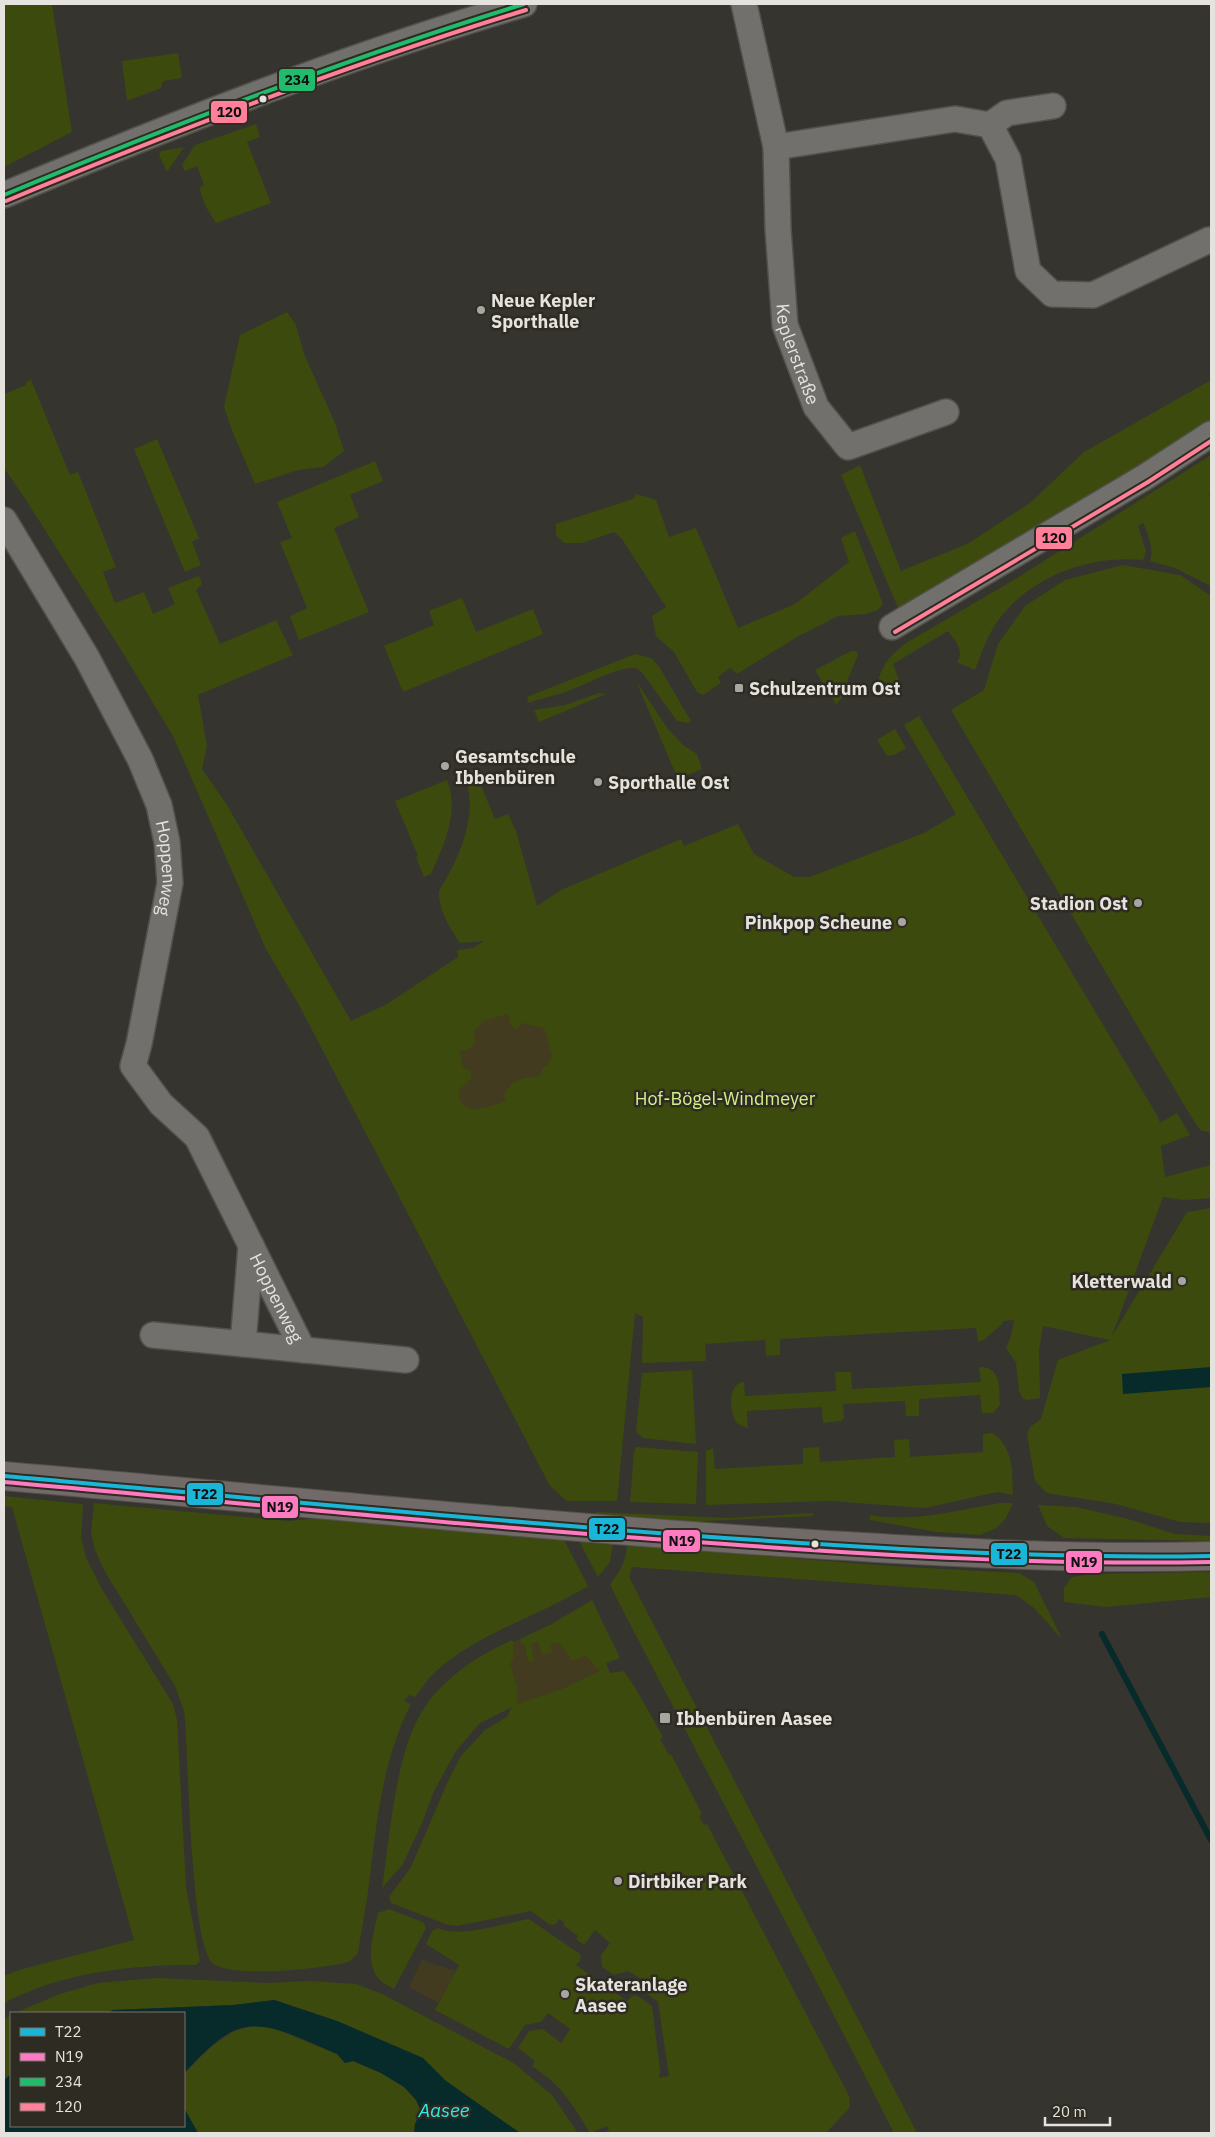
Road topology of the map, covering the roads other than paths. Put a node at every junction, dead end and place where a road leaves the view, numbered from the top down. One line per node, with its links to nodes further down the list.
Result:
1 (524, 4): 6 (street)
2 (744, 4): 5 (street, Keplerstraße)
3 (1053, 106): 4 (street)
4 (990, 125): 5 (street); 7 (street)
5 (776, 147): 8 (street, Keplerstraße)
6 (4, 195)
7 (1209, 240)
8 (946, 412)
9 (1211, 434): 11 (street)
10 (4, 520): 12 (street, Hoppenweg)
11 (892, 627)
12 (251, 1245): 14 (street, Hoppenweg); 15 (street, Hoppenweg)
13 (153, 1335): 14 (street, Hoppenweg)
14 (244, 1344): 15 (street, Hoppenweg)
15 (304, 1350): 16 (street, Hoppenweg)
16 (406, 1360)
17 (4, 1476): 18 (main road)
18 (1211, 1556)

